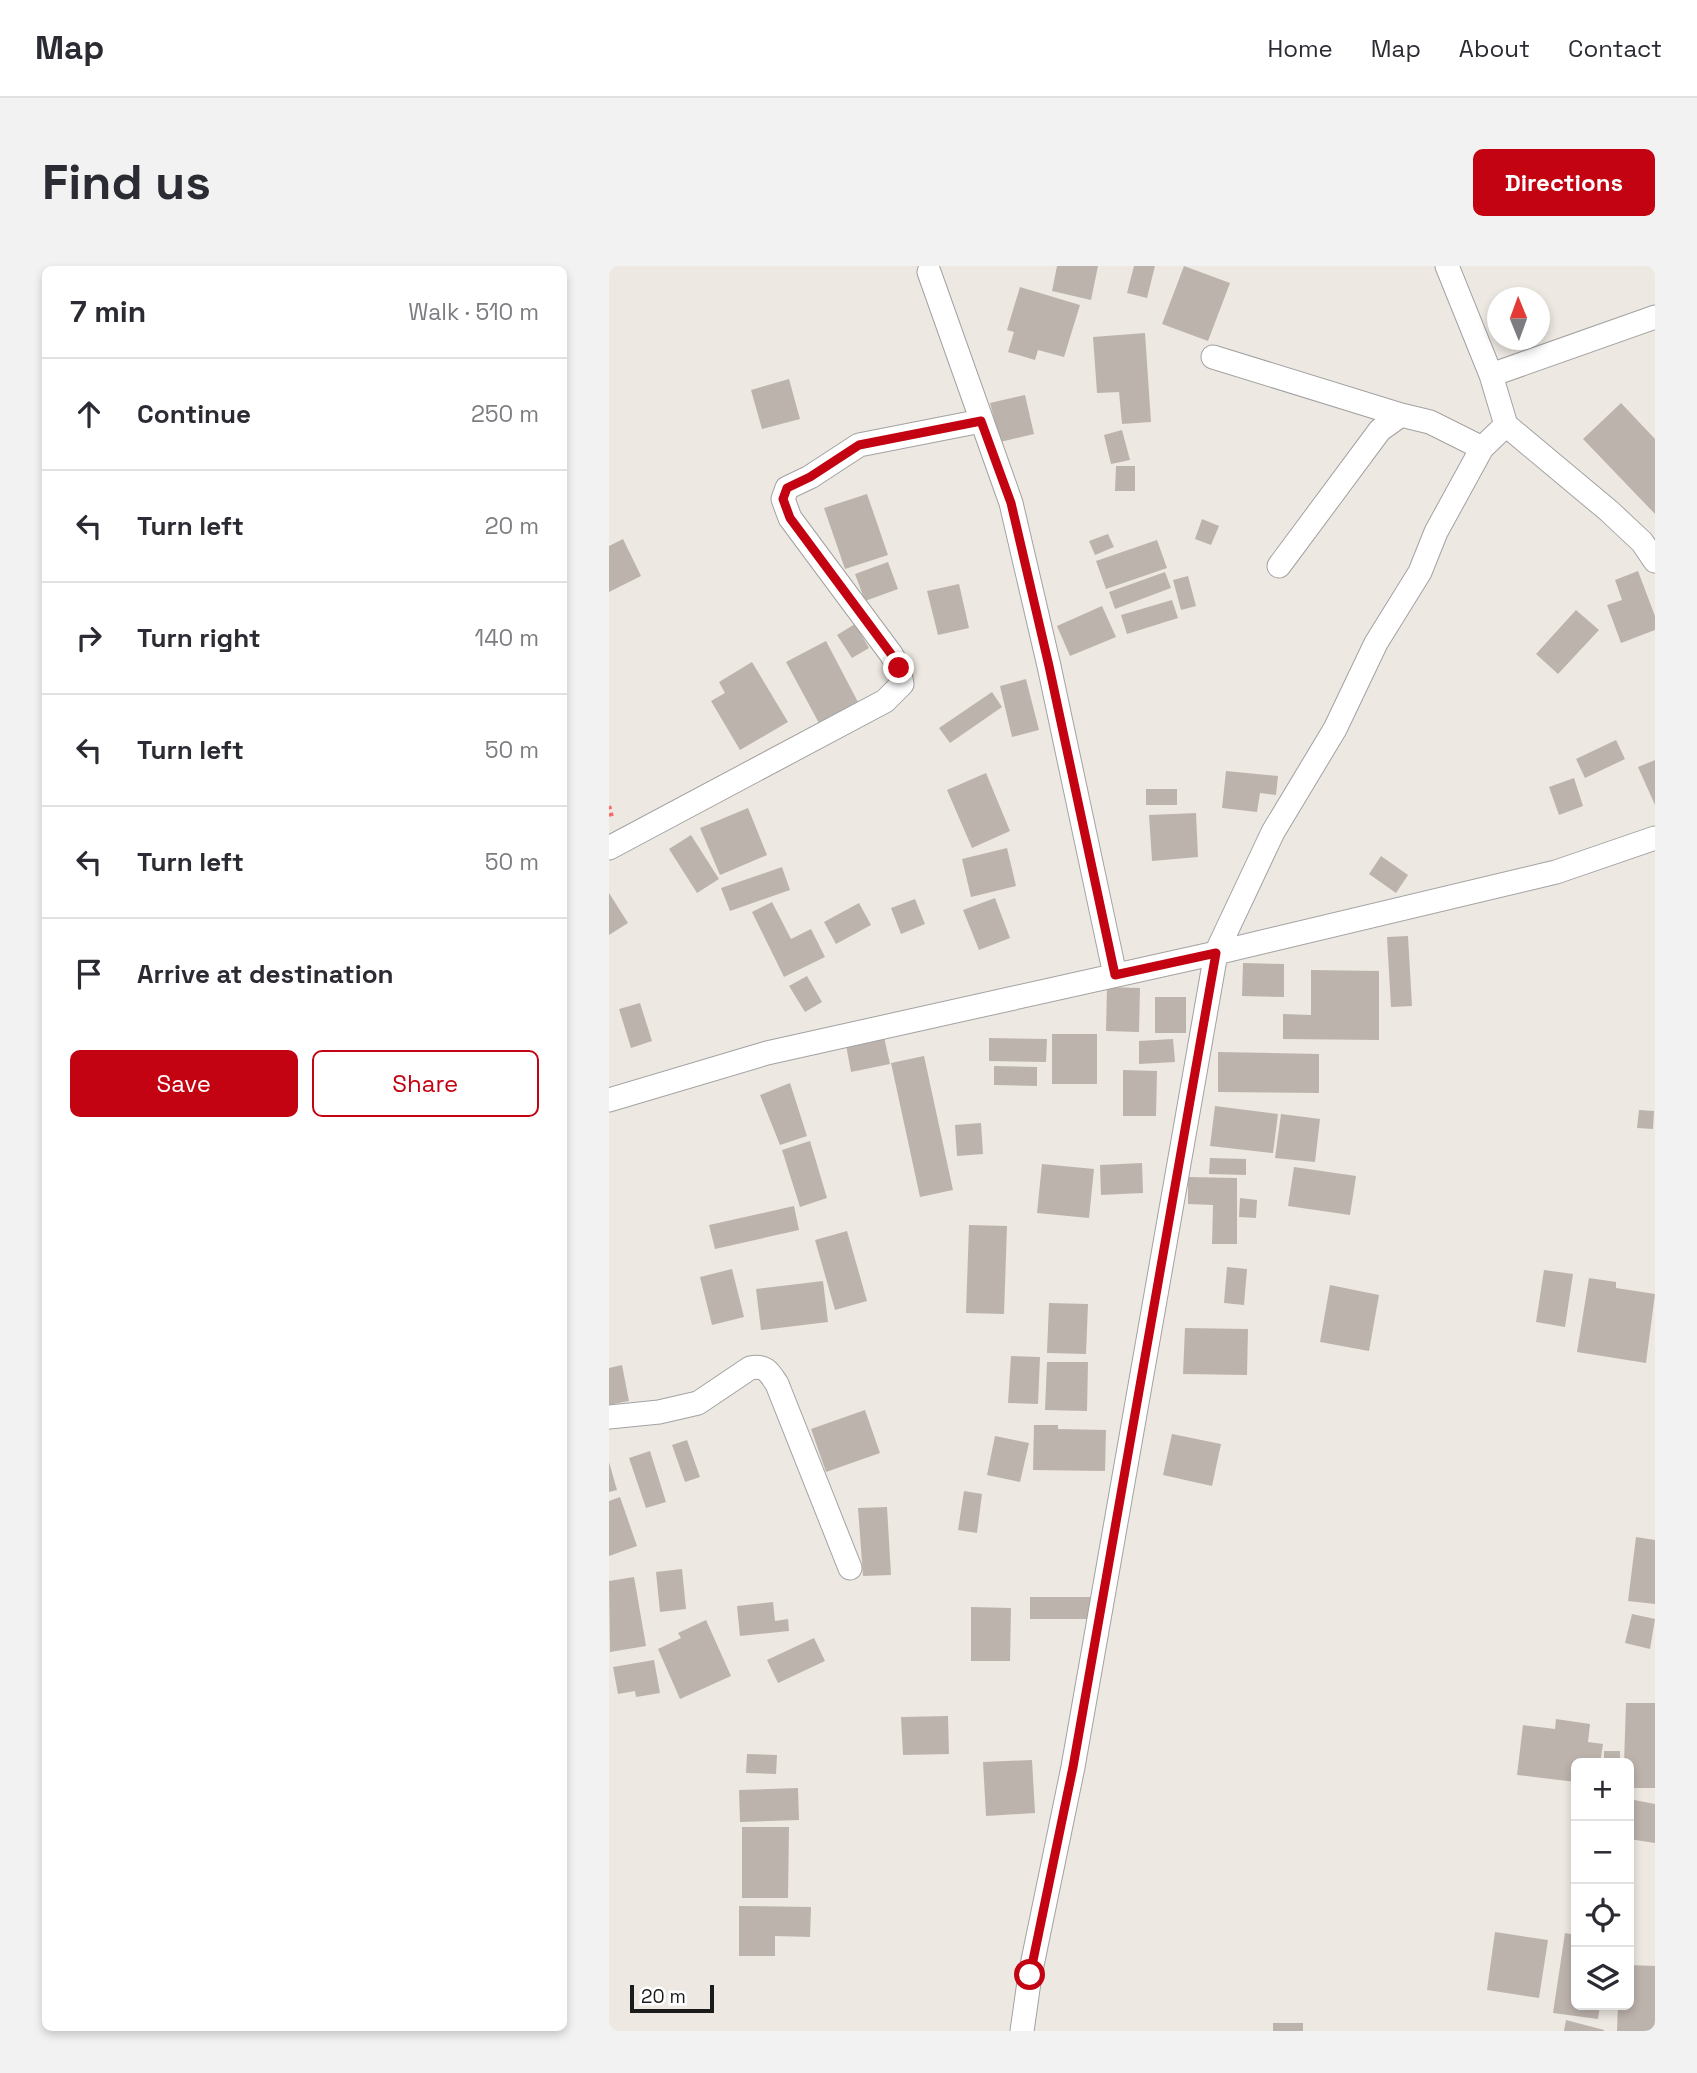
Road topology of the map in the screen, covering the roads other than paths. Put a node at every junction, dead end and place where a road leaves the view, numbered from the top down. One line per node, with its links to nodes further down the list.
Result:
1 (1447, 266): 5 (street)
2 (929, 272): 7 (street)
3 (1655, 317): 5 (street)
4 (1213, 357): 6 (street)
5 (1491, 374): 8 (street)
6 (1401, 415): 9 (street); 11 (street)
7 (981, 421): 13 (street); 15 (street)
8 (1506, 425): 9 (street); 10 (street)
9 (1482, 448): 14 (street)
10 (1655, 561)
11 (1279, 566)
12 (1655, 838): 14 (street)
13 (609, 848)
14 (1216, 953): 15 (street); 19 (street)
15 (1115, 975): 16 (street)
16 (609, 1100)
17 (609, 1417): 18 (street)
18 (850, 1568)
19 (1022, 2031)

